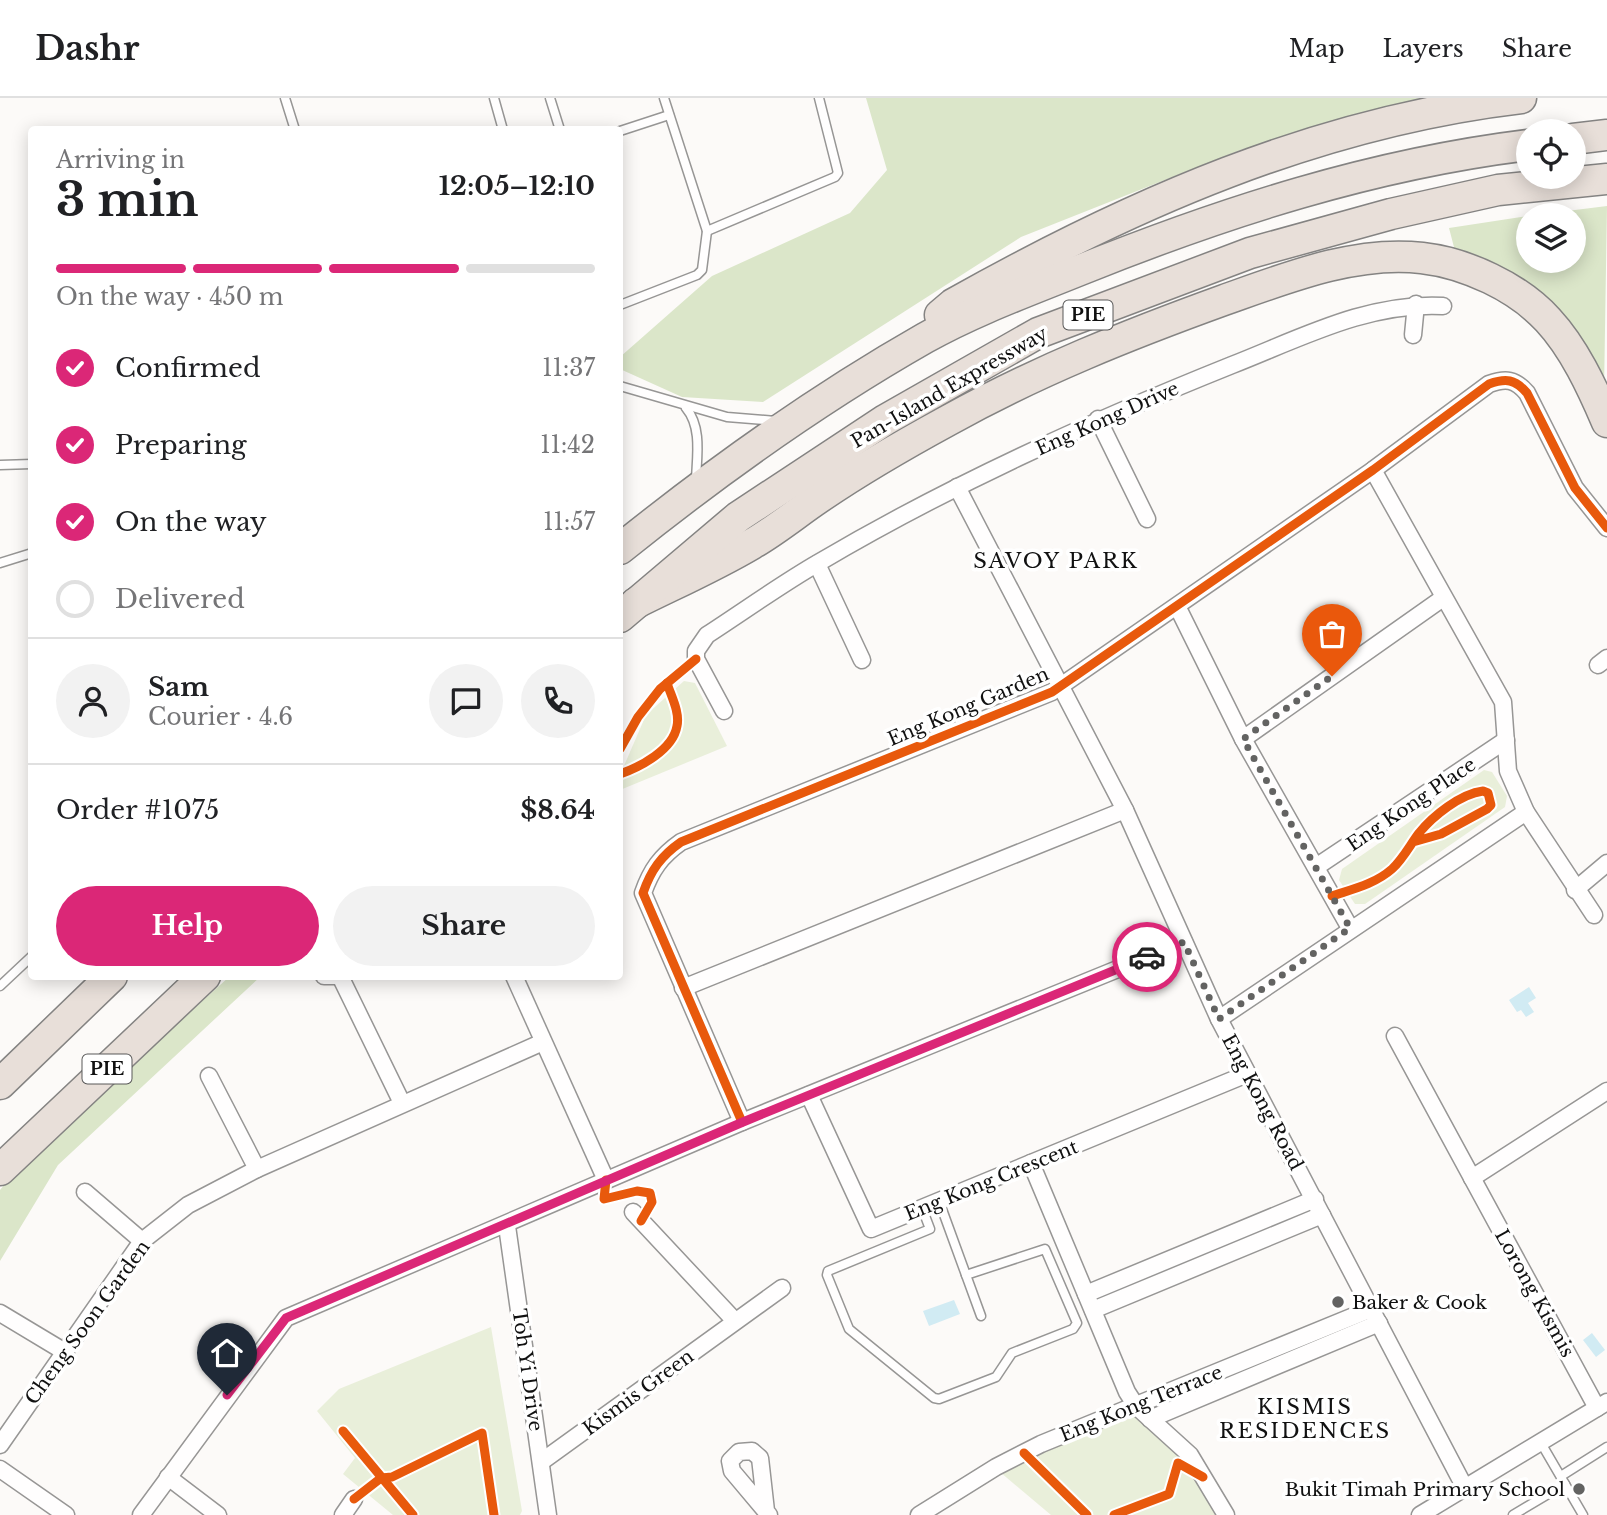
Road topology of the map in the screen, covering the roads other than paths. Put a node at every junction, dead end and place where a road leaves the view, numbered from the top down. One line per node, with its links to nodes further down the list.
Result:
1 (285, 98): 8 (lane)
2 (494, 98): 9 (lane)
3 (550, 98): 10 (lane)
4 (664, 98): 7 (lane)
5 (819, 98): 16 (lane)
6 (1521, 98): 21 (highway)
7 (669, 115): 11 (lane); 16 (lane)
8 (294, 126)
9 (502, 126)
10 (559, 126)
11 (623, 130)
12 (1607, 135): 13 (highway)
13 (1586, 137)
14 (1516, 147): 21 (highway, PIE)
15 (1607, 179): 40 (highway, Pan-Island Expressway / PIE)
16 (708, 231): 17 (lane)
17 (623, 304)
18 (1414, 304): 19 (street, Eng Kong Drive); 20 (street); 24 (street, Eng Kong Drive)
19 (1443, 306)
20 (1413, 335)
21 (927, 337): 25 (highway, PIE)
22 (623, 387): 23 (lane)
23 (686, 408): 25 (lane); 30 (lane)
24 (1098, 419): 31 (street, Eng Kong Drive); 32 (street)
25 (786, 422): 30 (highway, PIE)
26 (1607, 422): 40 (highway)
27 (28, 464): 28 (lane)
28 (0, 465)
29 (1373, 470): 33 (street, Eng Kong Garden); 38 (street, Eng Kong Place); 39 (street, Eng Kong Garden)
30 (696, 487): 34 (highway, PIE)
31 (957, 487): 37 (street, Eng Kong Drive); 42 (street, Eng Kong Road)
32 (1147, 519)
33 (1607, 528)
34 (623, 547)
35 (28, 554): 36 (lane)
36 (0, 563)
37 (817, 564): 41 (street); 43 (street, Eng Kong Drive)
38 (1443, 598): 44 (street); 45 (street, Eng Kong Place)
39 (1178, 608): 42 (street, Eng Kong Garden); 44 (street)
40 (628, 610)
41 (862, 660)
42 (1061, 687): 46 (street, Eng Kong Road); 60 (street, Eng Kong Garden)
43 (723, 711)
44 (1243, 739): 49 (street)
45 (1506, 740): 47 (street, Eng Kong Place); 49 (street, Eng Kong Place)
46 (1125, 810): 53 (street, Eng Kong Road); 60 (street)
47 (1526, 812): 50 (street, Eng Kong Place); 52 (street)
48 (1607, 863): 50 (street)
49 (1316, 867): 52 (street)
50 (1575, 890): 51 (street, Eng Kong Place)
51 (1594, 915)
52 (1350, 928): 61 (street)
53 (1184, 942): 61 (street, Eng Kong Road); 68 (street)
54 (28, 960): 59 (lane)
55 (108, 980): 66 (highway)
56 (201, 980): 73 (highway, PIE)
57 (341, 980): 69 (street)
58 (516, 980): 63 (street)
59 (0, 986)
60 (683, 988): 70 (street, Eng Kong Garden)
61 (1219, 1019): 64 (street, Eng Kong Road)
62 (1395, 1036): 74 (street, Lorong Kismis)
63 (543, 1042): 69 (street, Cheng Soon Garden); 75 (street)
64 (1247, 1074): 71 (street, Eng Kong Crescent); 77 (street, Eng Kong Road)
65 (209, 1076): 72 (street)
66 (0, 1084)
67 (1607, 1091): 74 (street)
68 (809, 1095): 70 (street); 79 (street, Eng Kong Crescent)
69 (402, 1103): 72 (street, Cheng Soon Garden)
70 (743, 1122): 75 (street)
71 (1031, 1163): 78 (street, Eng Kong Crescent); 86 (street)
72 (257, 1169): 83 (street, Cheng Soon Garden)
73 (0, 1170)
74 (1472, 1178): 93 (street, Lorong Kismis)
75 (606, 1181): 82 (street)
76 (85, 1192): 83 (street)
77 (1315, 1199): 81 (street, Eng Kong Road); 86 (street)
78 (939, 1201): 79 (street, Eng Kong Crescent); 84 (lane)
79 (922, 1208): 84 (lane)
80 (633, 1212): 91 (street)
81 (1322, 1215): 87 (street); 90 (street, Eng Kong Road)
82 (507, 1226): 99 (street, Toh Yi Drive); 102 (street)
83 (142, 1241): 92 (street, Cheng Soon Garden)
84 (966, 1275): 89 (lane)
85 (782, 1288): 91 (street, Kismis Green)
86 (1086, 1294): 87 (street)
87 (1093, 1310): 94 (street)
88 (0, 1313): 92 (street)
89 (981, 1316)
90 (1375, 1316): 94 (street, Eng Kong Terrace); 95 (street, Eng Kong Terrace); 104 (street, Eng Kong Road)
91 (735, 1321): 99 (street, Kismis Green)
92 (65, 1352): 97 (street, Cheng Soon Garden)
93 (1602, 1405): 96 (street, Lorong Kismis)
94 (1136, 1406): 95 (street); 111 (street, Eng Kong Terrace)
95 (1150, 1419): 112 (street)
96 (1541, 1443): 101 (lane); 104 (street, Lorong Kismis)
97 (0, 1445)
98 (1607, 1447): 101 (lane)
99 (541, 1462): 110 (street, Toh Yi Drive)
100 (0, 1469): 106 (street)
101 (1561, 1476): 103 (lane)
102 (168, 1477): 107 (street); 108 (street)
103 (1566, 1484): 114 (lane); 115 (lane)
104 (1465, 1488): 113 (street, Lorong Kismis)
105 (354, 1499): 109 (street)
106 (66, 1515)
107 (141, 1515)
108 (218, 1515)
109 (343, 1515)
110 (548, 1515)
111 (919, 1515)
112 (1226, 1515)
113 (1420, 1515)
114 (1513, 1515)
115 (1583, 1515)

